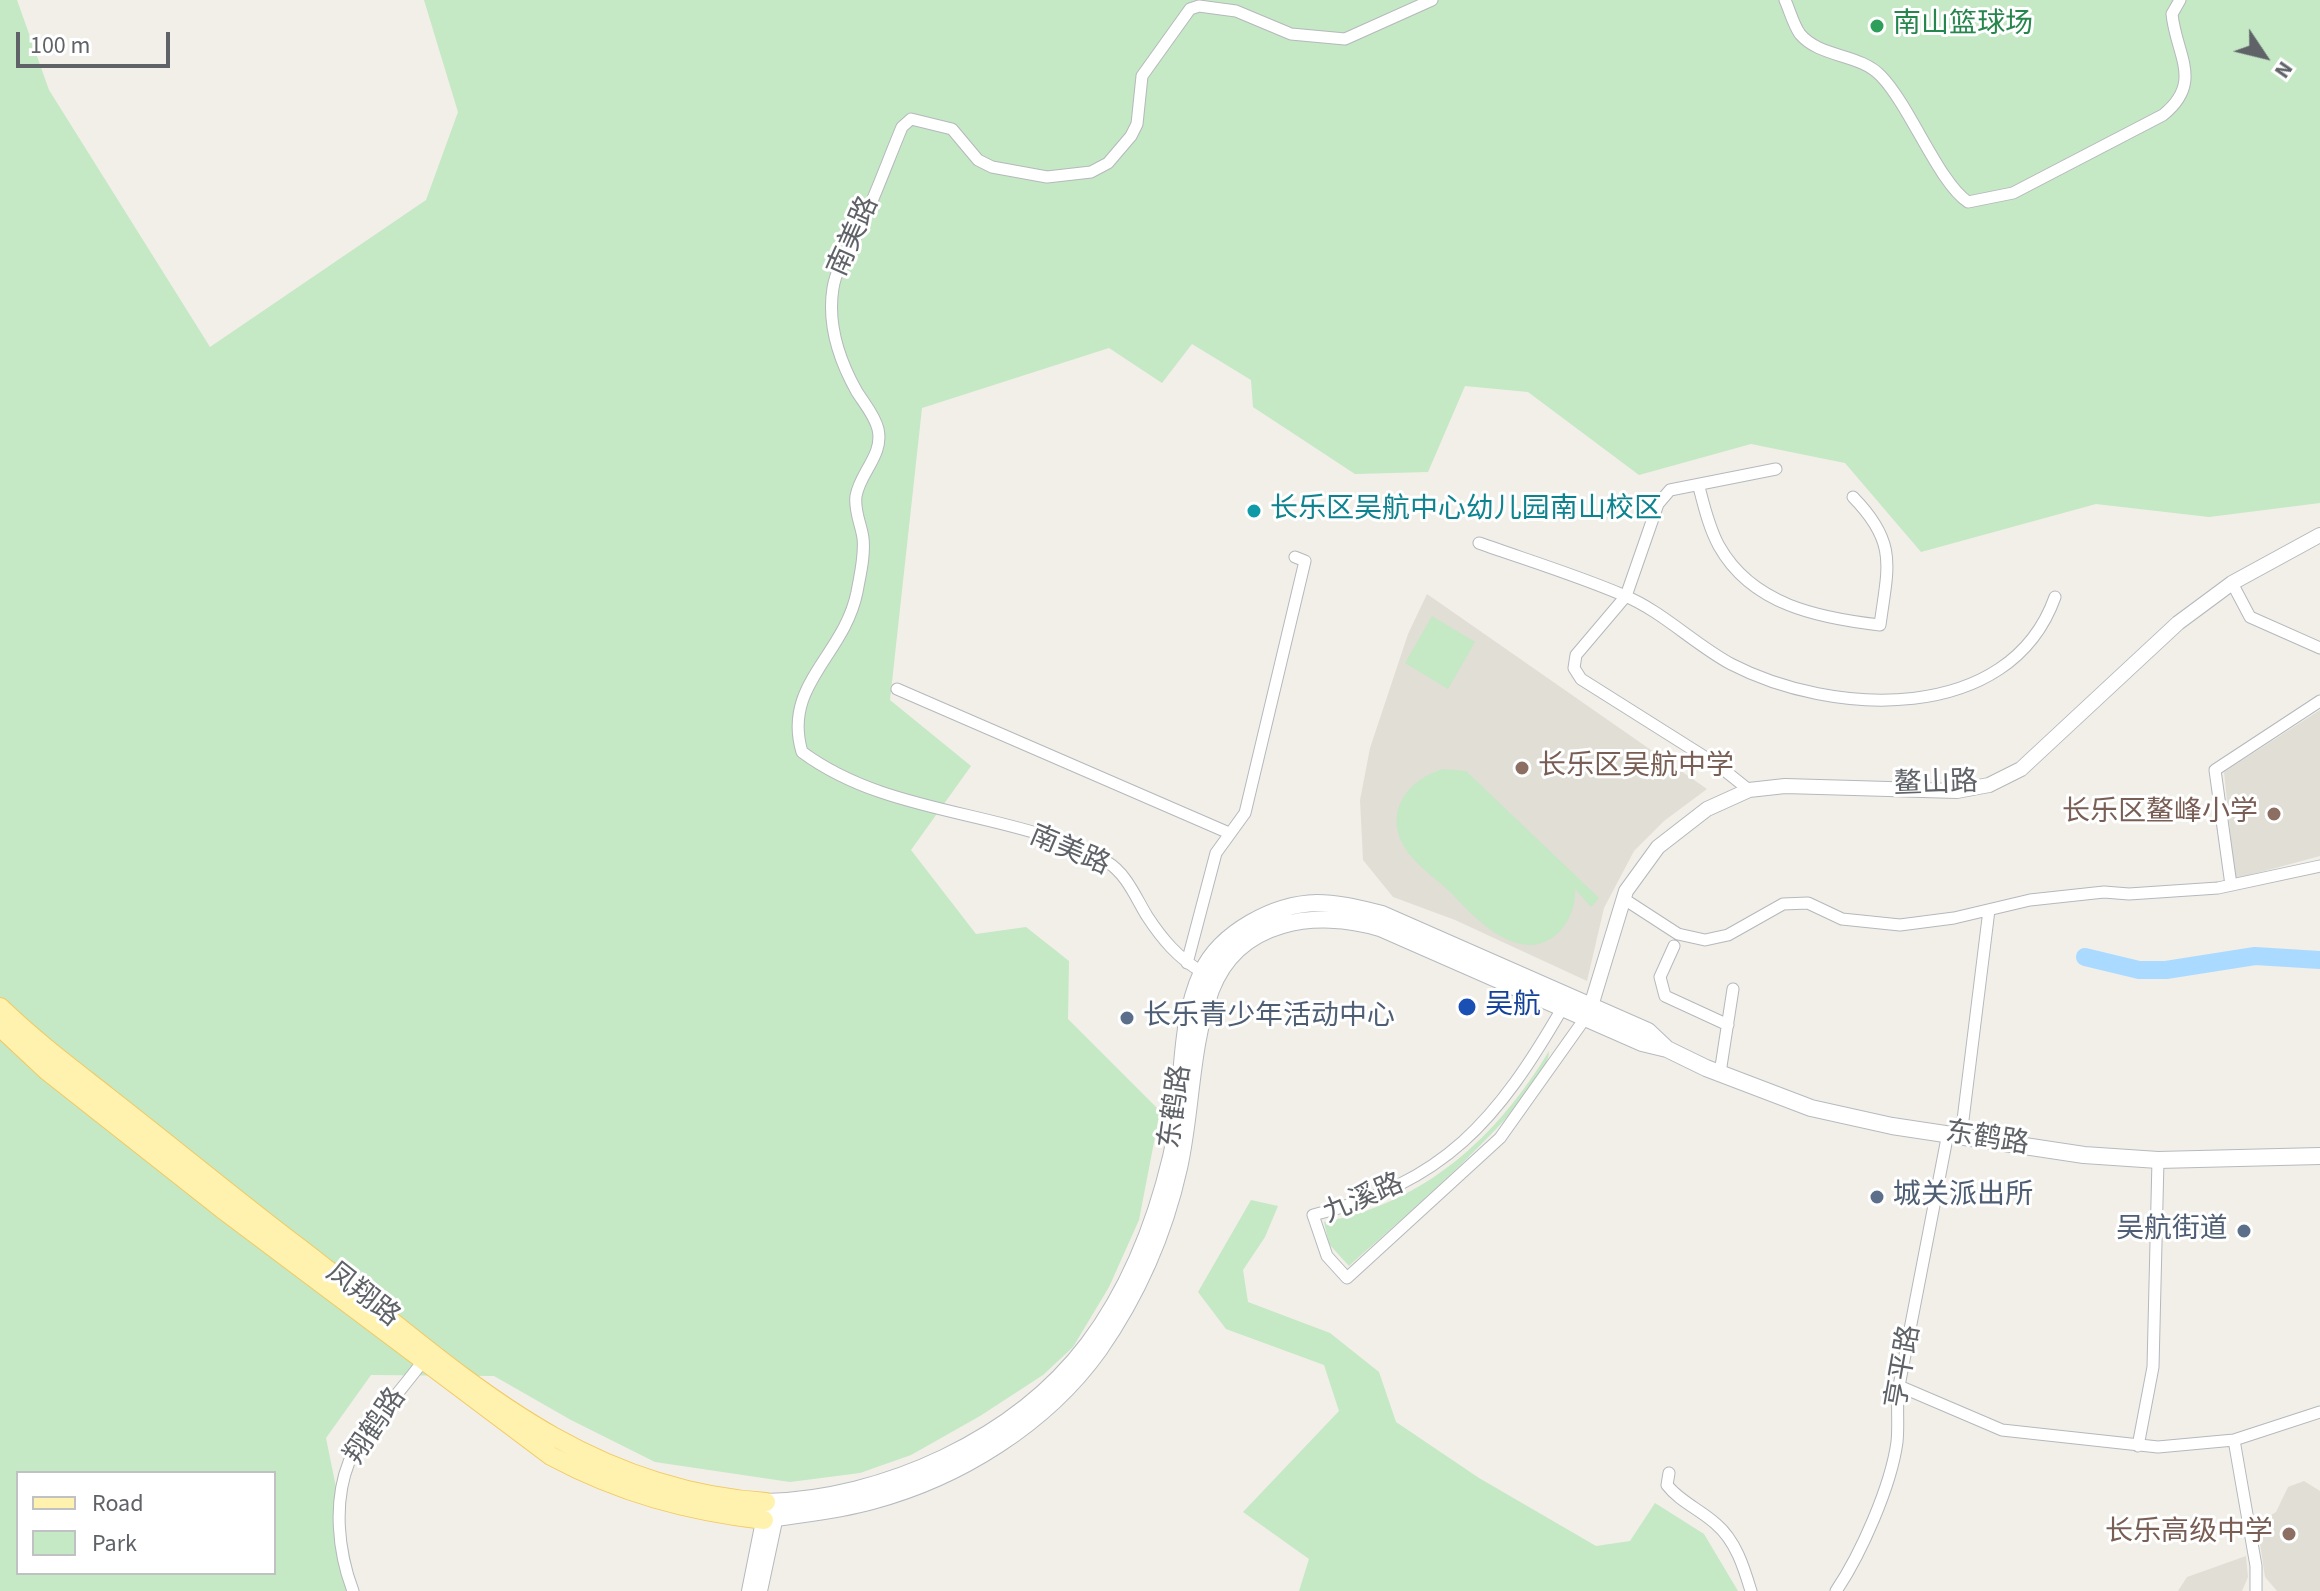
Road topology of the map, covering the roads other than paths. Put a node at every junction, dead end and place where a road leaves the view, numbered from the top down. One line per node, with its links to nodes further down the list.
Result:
1 (1432, 0): 23 (street, 南美路)
2 (1785, 0): 3 (street)
3 (2180, 0)
4 (1776, 469): 5 (street)
5 (1699, 487): 6 (street); 11 (street)
6 (1853, 497)
7 (2320, 535): 10 (street, 鳌山路)
8 (1479, 543): 11 (street)
9 (1295, 557): 17 (street)
10 (2232, 583): 13 (street); 16 (street, 鳌山路)
11 (1626, 596): 12 (street); 16 (street)
12 (2055, 597)
13 (2320, 648)
14 (897, 689): 17 (street)
15 (2320, 701): 19 (street)
16 (1749, 790): 20 (street, 鳌山路)
17 (1229, 833): 23 (street)
18 (2320, 866): 19 (street)
19 (2231, 885): 21 (street)
20 (1624, 899): 21 (street); 28 (street, 鳌山路)
21 (1989, 910): 32 (street, 亨平路)
22 (1674, 946): 29 (street)
23 (1187, 963): 24 (street, 南美路)
24 (1202, 972): 28 (main road, 东鹤路); 41 (main road, 东鹤路)
25 (1733, 989): 29 (street)
26 (0, 1007): 41 (main road, 凤翔路)
27 (1563, 1007): 28 (main road, 东鹤路); 28 (street, 九溪路); 41 (main road, 东鹤路)
28 (1589, 1012): 31 (main road, 东鹤路)
29 (1728, 1025): 31 (street)
30 (0, 1027): 35 (main road, 凤翔路)
31 (1720, 1073): 32 (main road, 东鹤路)
32 (1955, 1134): 34 (main road, 东鹤路); 36 (street, 亨平路)
33 (2320, 1156): 34 (main road, 东鹤路)
34 (2158, 1160): 39 (street)
35 (423, 1361): 41 (main road, 凤翔路); 42 (street, 翔鹤路)
36 (1899, 1386): 39 (street); 46 (street, 亨平路)
37 (2320, 1412): 38 (street)
38 (2234, 1440): 39 (street); 47 (street)
39 (2138, 1446)
40 (1669, 1473): 45 (street)
41 (772, 1510): 43 (street); 44 (street)
42 (353, 1591)
43 (749, 1591)
44 (760, 1591)
45 (1751, 1591)
46 (1836, 1591)
47 (2256, 1591)

